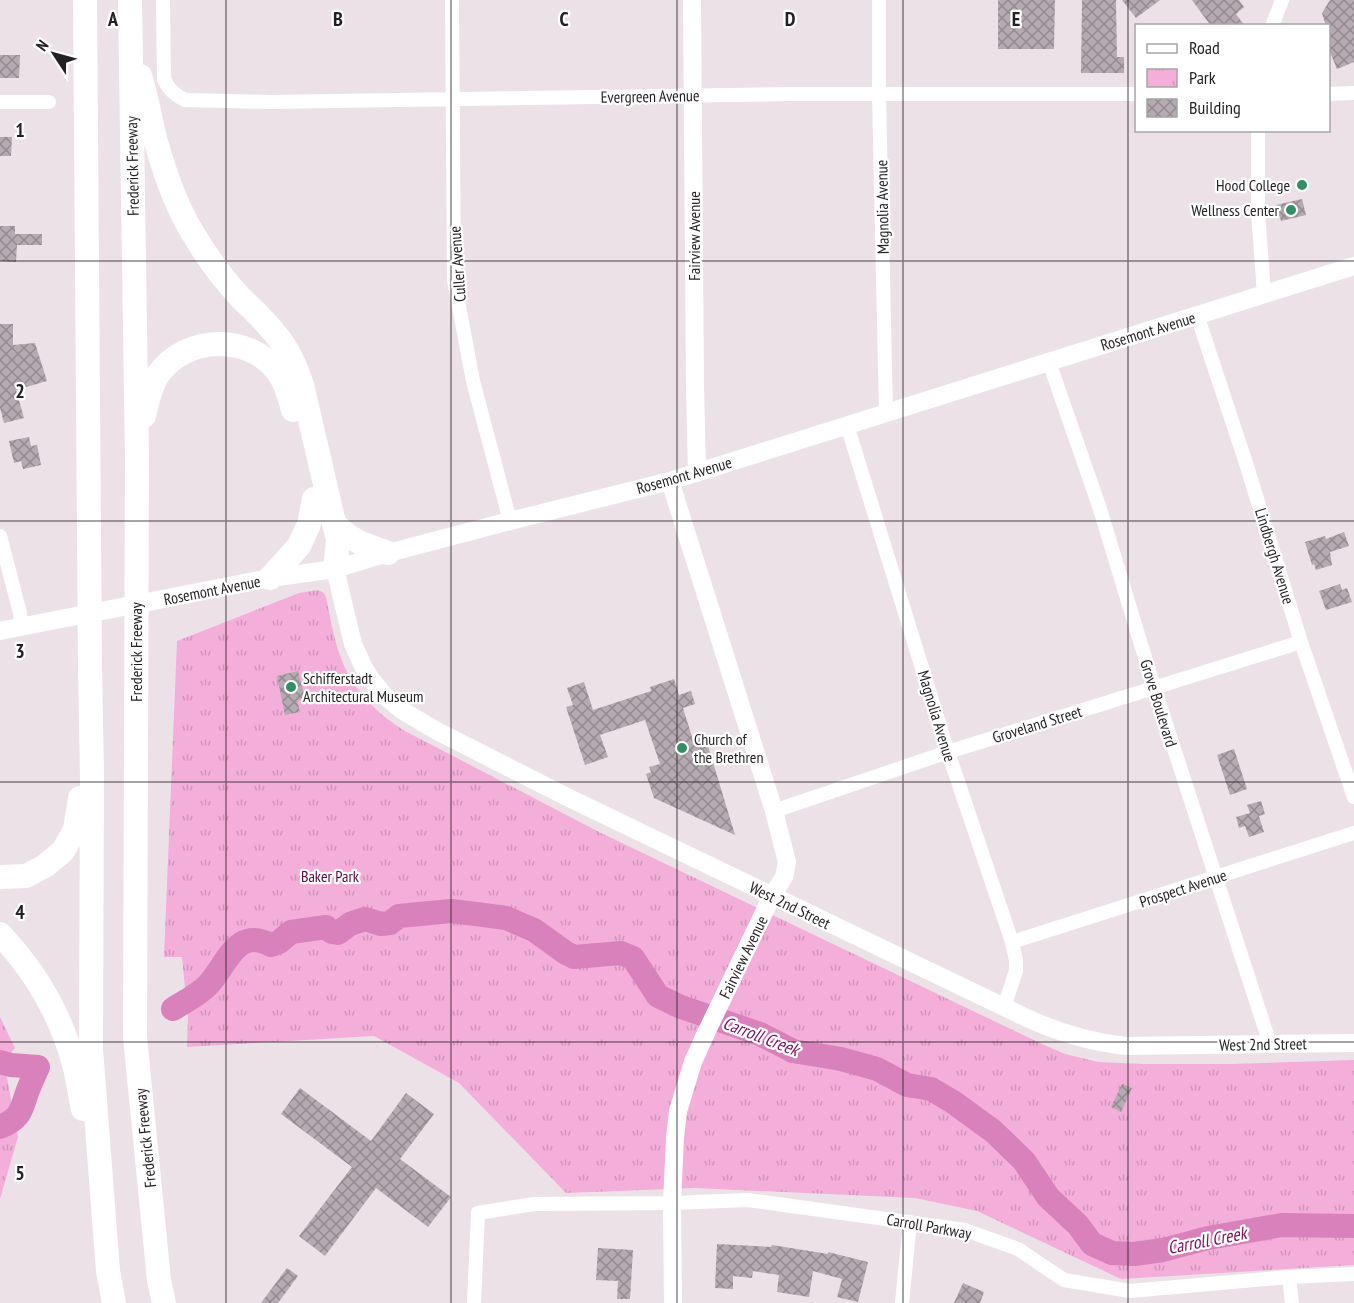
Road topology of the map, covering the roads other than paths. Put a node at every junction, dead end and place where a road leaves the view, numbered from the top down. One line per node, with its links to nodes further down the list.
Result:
1 (85, 0): 39 (highway)
2 (130, 0): 9 (highway, Frederick Freeway)
3 (163, 0): 15 (street, Evergreen Avenue)
4 (452, 0): 15 (street, Culler Avenue)
5 (692, 0): 13 (street, Fairview Avenue)
6 (879, 0): 14 (street, Magnolia Avenue)
7 (1282, 0): 8 (street)
8 (1273, 24)
9 (130, 48): 25 (highway, Frederick Freeway); 30 (highway)
10 (1354, 93): 12 (street)
11 (1135, 94): 14 (street, Evergreen Avenue)
12 (1330, 94)
13 (693, 95): 14 (street, Evergreen Avenue); 15 (street, Evergreen Avenue); 26 (street, Fairview Avenue)
14 (879, 95): 23 (street, Magnolia Avenue)
15 (452, 99): 29 (street, Culler Avenue)
16 (0, 102): 17 (street)
17 (49, 102)
18 (1258, 132): 20 (street)
19 (1354, 266): 20 (street, Rosemont Avenue)
20 (1264, 294): 21 (street, Rosemont Avenue)
21 (1197, 315): 22 (street, Rosemont Avenue); 37 (street, Lindbergh Avenue)
22 (1049, 362): 23 (street, Rosemont Avenue); 38 (street, Grove Boulevard)
23 (886, 413): 24 (street, Rosemont Avenue)
24 (847, 425): 26 (street, Rosemont Avenue); 40 (street, Magnolia Avenue)
25 (137, 459): 28 (highway); 58 (highway, Frederick Freeway)
26 (697, 472): 27 (street, Rosemont Avenue)
27 (670, 481): 29 (street, Rosemont Avenue); 42 (street, Fairview Avenue)
28 (314, 498): 33 (highway); 34 (highway)
29 (510, 522): 32 (street, Rosemont Avenue)
30 (334, 524): 32 (highway); 33 (highway)
31 (0, 536): 35 (street)
32 (388, 554): 33 (street, Rosemont Avenue)
33 (335, 569): 34 (street, Rosemont Avenue); 46 (street, West 2nd Street)
34 (270, 578): 35 (street, Rosemont Avenue)
35 (21, 627): 36 (street, Rosemont Avenue)
36 (0, 631)
37 (1301, 642): 38 (street, Groveland Street); 41 (street, Lindbergh Avenue)
38 (1154, 687): 40 (street, Groveland Street); 45 (street, Grove Boulevard)
39 (91, 704): 44 (highway); 54 (highway)
40 (948, 752): 42 (street, Groveland Street); 48 (street, Magnolia Avenue)
41 (1354, 796)
42 (774, 811): 46 (street, Fairview Avenue)
43 (1354, 833): 45 (street, Prospect Avenue)
44 (0, 877)
45 (1215, 877): 48 (street, Prospect Avenue); 51 (street, Grove Boulevard)
46 (772, 896): 49 (street, West 2nd Street); 52 (street, Fairview Avenue)
47 (0, 934): 54 (highway)
48 (1012, 942): 49 (street, Magnolia Avenue)
49 (1004, 1006): 51 (street, West 2nd Street)
50 (1354, 1043): 51 (street, West 2nd Street)
51 (1270, 1044)
52 (672, 1203): 53 (street, Carroll Parkway); 59 (street, Carroll Parkway); 60 (street, Fairview Avenue)
53 (910, 1221): 56 (street, Carroll Parkway); 61 (street)
54 (108, 1271): 57 (highway)
55 (1354, 1274): 56 (street, Carroll Parkway)
56 (1289, 1277): 62 (street)
57 (114, 1303)
58 (164, 1303)
59 (474, 1303)
60 (673, 1303)
61 (902, 1303)
62 (1292, 1303)

